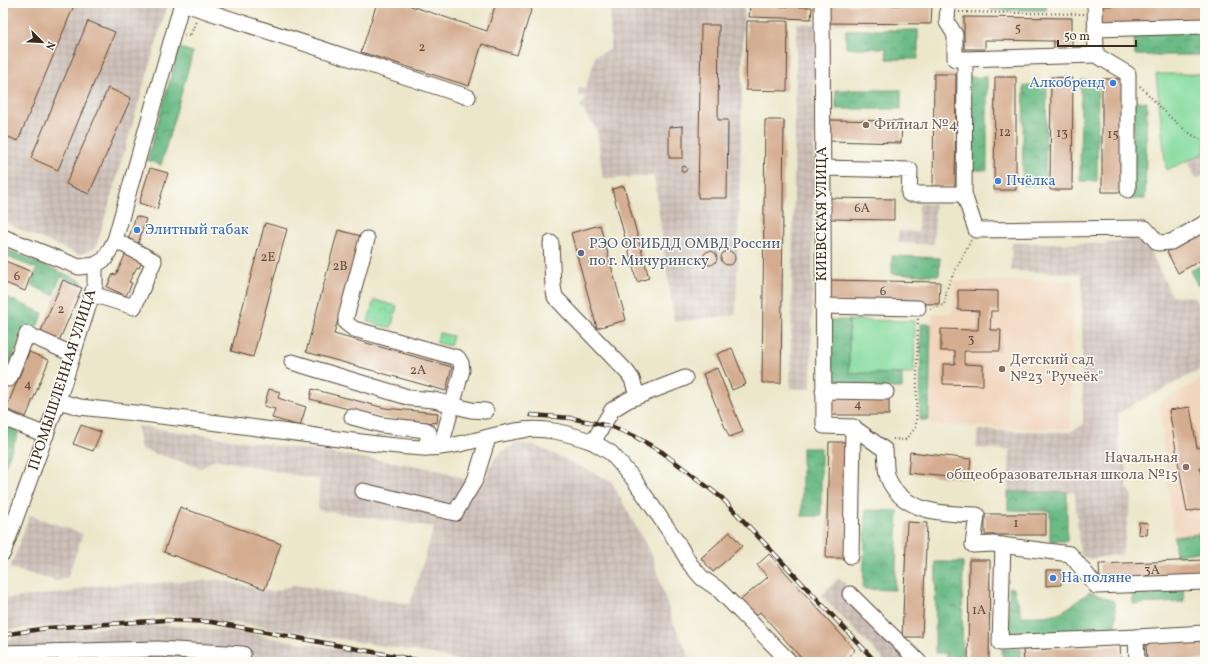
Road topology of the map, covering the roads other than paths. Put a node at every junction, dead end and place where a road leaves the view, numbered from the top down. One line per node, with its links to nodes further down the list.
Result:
1 (822, 3): 10 (street, КИЕВСКАЯ УЛИЦА)
2 (191, 5): 9 (street); 16 (street)
3 (948, 8): 8 (street)
4 (1095, 8): 6 (street)
5 (1205, 26): 6 (street)
6 (1095, 29): 7 (street)
7 (1096, 55): 8 (street); 11 (street)
8 (965, 59): 12 (street)
9 (468, 97)
10 (822, 168): 12 (street); 20 (street, КИЕВСКАЯ УЛИЦА)
11 (1128, 190)
12 (964, 194): 13 (street)
13 (1205, 223)
14 (3, 237): 18 (street)
15 (367, 239): 30 (street)
16 (115, 240): 18 (street); 19 (street)
17 (551, 243): 28 (street)
18 (95, 265): 19 (street, ПРОМЫШЛЕННАЯ УЛИЦА)
19 (92, 294): 22 (street, ПРОМЫШЛЕННАЯ УЛИЦА)
20 (823, 306): 21 (street); 26 (street, КИЕВСКАЯ УЛИЦА)
21 (918, 308)
22 (72, 354): 24 (street); 29 (street, ПРОМЫШЛЕННАЯ УЛИЦА)
23 (292, 362): 30 (street)
24 (3, 376)
25 (685, 378): 28 (street)
26 (823, 391): 27 (street); 34 (street, КИЕВСКАЯ УЛИЦА)
27 (886, 392)
28 (637, 396): 37 (street)
29 (58, 401): 35 (street, ПРОМЫШЛЕННАЯ УЛИЦА); 39 (street)
30 (452, 405): 31 (street); 38 (street)
31 (486, 411)
32 (352, 417): 39 (street)
33 (3, 418): 35 (street)
34 (853, 427): 41 (street); 43 (street)
35 (46, 435): 42 (street, ПРОМЫШЛЕННАЯ УЛИЦА)
36 (488, 438): 37 (street); 38 (street); 40 (street)
37 (593, 442): 50 (street)
38 (441, 446): 39 (street)
39 (426, 448)
40 (363, 491)
41 (1003, 545): 44 (street); 47 (street)
42 (3, 553)
43 (851, 556)
44 (1205, 582)
45 (850, 594): 51 (street)
46 (1205, 634): 47 (street)
47 (1136, 637): 52 (street)
48 (3, 653): 49 (street)
49 (242, 654)
50 (790, 662)
51 (919, 662)
52 (1137, 662)

